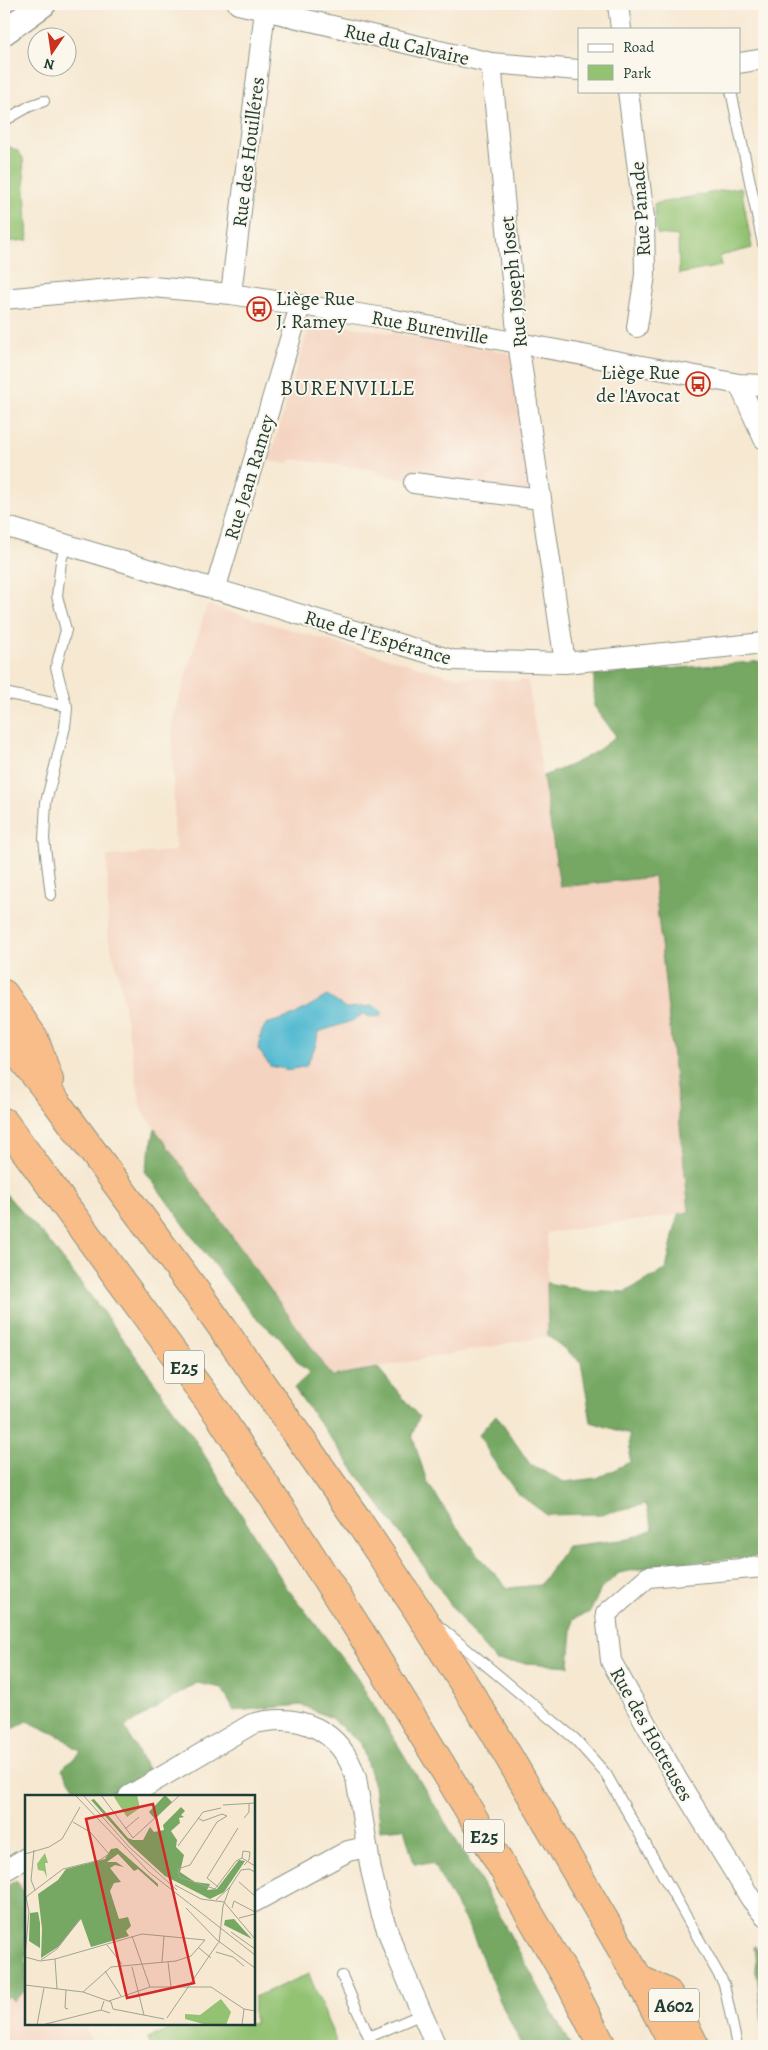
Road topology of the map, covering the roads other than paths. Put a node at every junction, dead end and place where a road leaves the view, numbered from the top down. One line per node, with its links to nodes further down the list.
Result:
1 (43, 4): 6 (street)
2 (238, 4): 4 (street, Rue du Calvaire)
3 (618, 4): 5 (street)
4 (265, 10): 8 (street, Rue du Calvaire); 16 (street, Rue des Houilléres)
5 (621, 28)
6 (4, 32)
7 (764, 58): 9 (street)
8 (491, 63): 10 (street, Rue du Calvaire); 20 (street, Rue Joseph Joset)
9 (740, 63)
10 (578, 70)
11 (628, 92): 19 (street, Rue Panade)
12 (730, 92): 15 (lane)
13 (44, 101): 14 (lane)
14 (4, 122)
15 (763, 244)
16 (231, 294): 17 (street, Rue Burenville); 18 (street, Rue Burenville)
17 (4, 299)
18 (300, 306): 20 (street, Rue Burenville); 28 (street, Rue Jean Ramey)
19 (638, 327)
20 (518, 342): 21 (street, Rue Burenville); 25 (street, Rue Joseph Joset)
21 (739, 384): 22 (street, Rue Burenville); 23 (street)
22 (764, 385)
23 (764, 439)
24 (414, 483): 25 (street)
25 (542, 499): 30 (street, Rue Joseph Joset)
26 (4, 526): 27 (street, Rue de l'Espérance)
27 (66, 544): 28 (street, Rue de l'Espérance); 32 (lane)
28 (215, 590): 30 (street, Rue de l'Espérance)
29 (764, 643): 30 (street, Rue de l'Espérance)
30 (565, 662)
31 (4, 693): 32 (lane)
32 (67, 706): 33 (lane)
33 (51, 894)
34 (4, 994): 36 (highway)
35 (4, 1036): 36 (highway, E25)
36 (57, 1103): 41 (highway, E25)
37 (4, 1122): 39 (highway, E25)
38 (4, 1153): 39 (highway)
39 (68, 1209): 53 (highway, E25)
40 (764, 1567): 47 (street, Rue des Hotteuses)
41 (415, 1606): 49 (highway, E25); 56 (lane)
42 (131, 1795): 43 (street)
43 (366, 1847): 46 (street); 50 (street)
44 (25, 1859): 45 (street)
45 (4, 1872)
46 (255, 1901)
47 (764, 1915)
48 (342, 1976): 51 (lane)
49 (639, 1979): 54 (highway, E25); 55 (highway, A602)
50 (422, 2014): 51 (lane); 52 (street)
51 (371, 2042)
52 (436, 2046)
53 (602, 2046)
54 (674, 2046)
55 (695, 2046)
56 (737, 2046)

